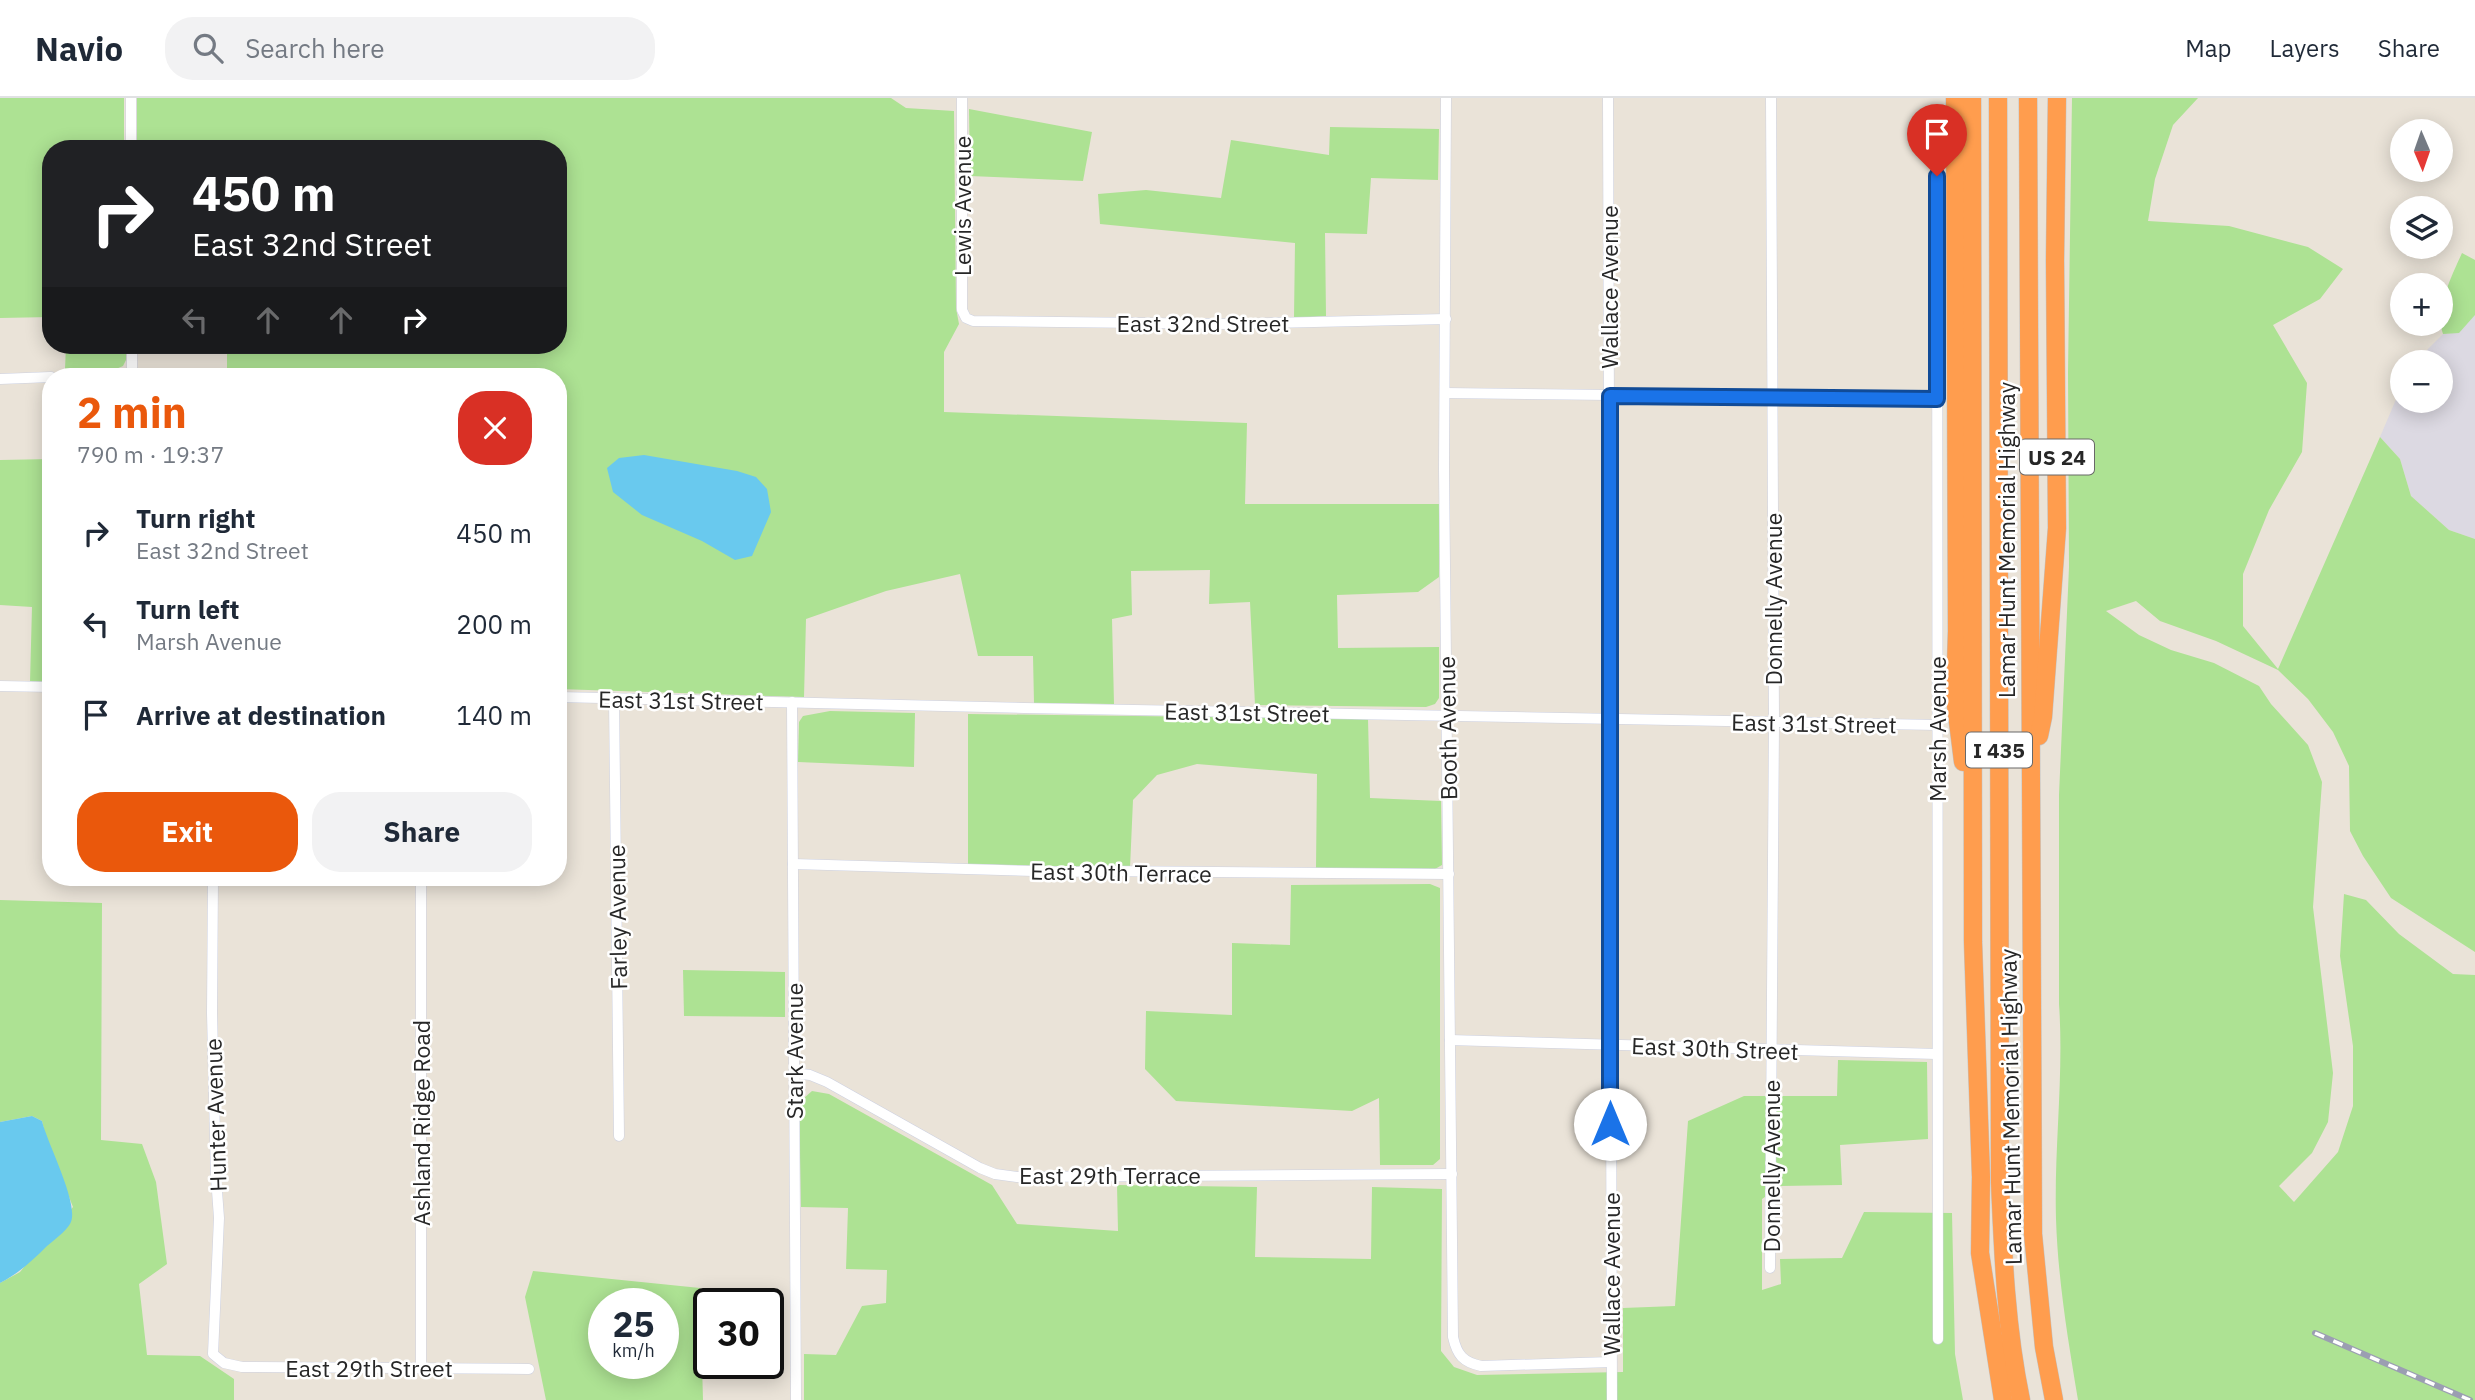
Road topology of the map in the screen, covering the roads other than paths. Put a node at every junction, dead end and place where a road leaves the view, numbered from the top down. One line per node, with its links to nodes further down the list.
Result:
1 (131, 98): 12 (street)
2 (962, 98): 13 (street, Lewis Avenue)
3 (1446, 98): 14 (street, Booth Avenue)
4 (1608, 98): 18 (street, Wallace Avenue)
5 (1771, 98): 19 (street, Donnelly Avenue)
6 (1955, 98): 31 (highway)
7 (1972, 98): 31 (highway)
8 (1998, 98): 52 (highway, Lamar Hunt Memorial Highway / I 435)
9 (2028, 98): 30 (highway, Lamar Hunt Memorial Highway / I 435)
10 (2057, 98): 30 (highway, US 24)
11 (1937, 120): 20 (street, Marsh Avenue)
12 (131, 140)
13 (963, 313): 14 (street, East 32nd Street)
14 (1446, 319): 17 (street, Booth Avenue)
15 (42, 377): 16 (street)
16 (0, 379)
17 (1445, 393): 18 (street); 26 (street, Booth Avenue)
18 (1610, 396): 19 (street); 27 (street, Wallace Avenue)
19 (1772, 398): 20 (street); 28 (street, Donnelly Avenue)
20 (1937, 399): 29 (street, Marsh Avenue)
21 (0, 686): 22 (street)
22 (42, 687)
23 (567, 697): 24 (street, East 31st Street)
24 (614, 698): 25 (street, East 31st Street); 41 (street, Farley Avenue)
25 (792, 702): 26 (street, East 31st Street); 32 (street, Stark Avenue)
26 (1447, 715): 27 (street, East 31st Street); 33 (street, Booth Avenue)
27 (1610, 718): 28 (street, East 31st Street); 37 (street, Wallace Avenue)
28 (1774, 723): 29 (street, East 31st Street); 38 (street, Donnelly Avenue)
29 (1937, 725): 39 (street, Marsh Avenue)
30 (2031, 766): 53 (highway, Lamar Hunt Memorial Highway / I 435)
31 (1973, 795): 51 (highway)
32 (793, 864): 33 (street, East 30th Terrace); 40 (street, Stark Avenue)
33 (1449, 874): 36 (street, Booth Avenue)
34 (213, 886): 45 (street, Hunter Avenue)
35 (421, 886): 47 (street, Ashland Ridge Road)
36 (1450, 1040): 37 (street, East 30th Street); 42 (street, Booth Avenue)
37 (1610, 1045): 38 (street, East 30th Street); 46 (street, Wallace Avenue)
38 (1772, 1051): 39 (street, East 30th Street); 43 (street, Donnelly Avenue)
39 (1937, 1054): 44 (street, Marsh Avenue)
40 (794, 1073): 42 (street, East 29th Terrace); 49 (street, Stark Avenue)
41 (620, 1136)
42 (1451, 1174): 46 (street, Booth Avenue)
43 (1770, 1268)
44 (1938, 1339)
45 (213, 1354): 47 (street, East 29th Street)
46 (1611, 1362): 50 (street, Wallace Avenue)
47 (421, 1369): 48 (street, East 29th Street)
48 (529, 1369)
49 (796, 1400)
50 (1612, 1400)
51 (2003, 1400)
52 (2021, 1400)
53 (2054, 1400)

